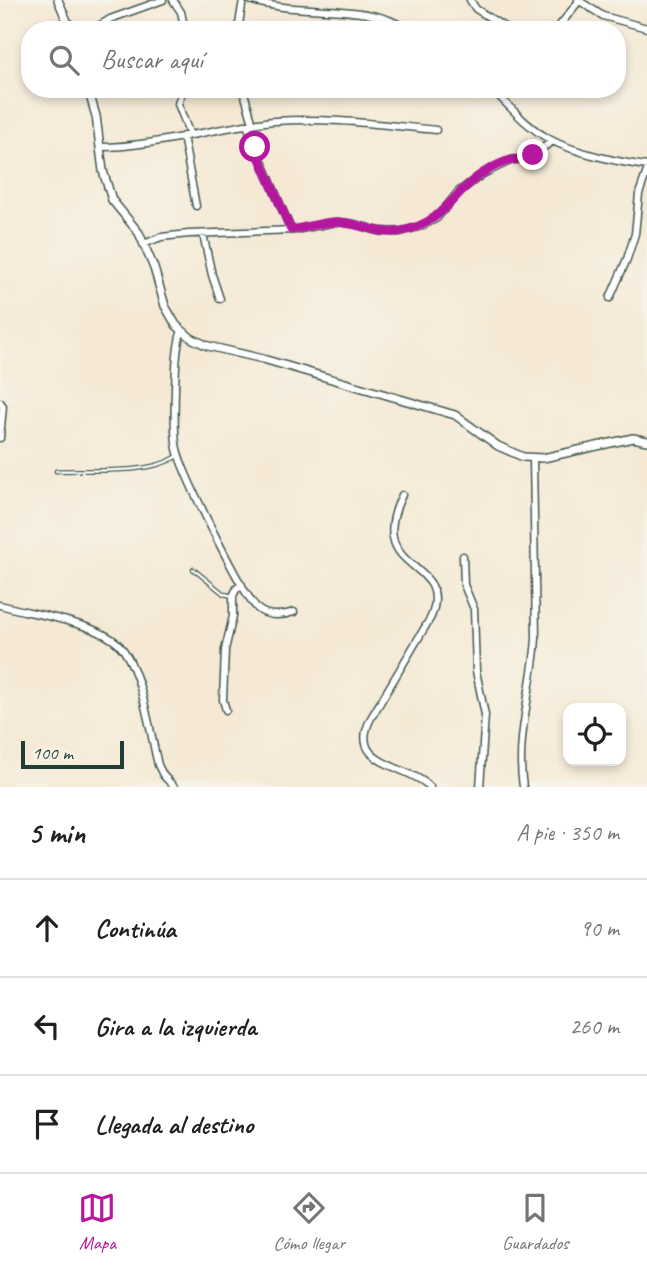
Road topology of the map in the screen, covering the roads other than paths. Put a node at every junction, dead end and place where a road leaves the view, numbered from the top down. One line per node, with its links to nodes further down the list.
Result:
1 (58, 0): 10 (street)
2 (163, 0): 11 (street)
3 (173, 0): 12 (street)
4 (243, 0): 13 (street)
5 (249, 0): 9 (street)
6 (293, 0): 9 (street)
7 (470, 0): 15 (street)
8 (579, 0): 16 (street); 17 (street)
9 (289, 9): 14 (street)
10 (67, 21)
11 (107, 21)
12 (183, 21)
13 (240, 21)
14 (394, 21)
15 (494, 21)
16 (563, 21)
17 (621, 21)
18 (626, 22): 19 (street)
19 (647, 28)
20 (91, 98): 28 (street)
21 (180, 98): 26 (street)
22 (245, 98): 24 (street)
23 (500, 98): 27 (street)
24 (250, 124): 25 (street); 26 (street); 32 (street)
25 (436, 130)
26 (186, 135): 28 (street); 31 (street)
27 (553, 141): 29 (street); 32 (street)
28 (100, 147): 34 (street)
29 (647, 166)
30 (647, 171): 35 (street)
31 (196, 206)
32 (291, 230): 33 (street)
33 (203, 234): 34 (street); 36 (street)
34 (144, 244): 37 (street)
35 (610, 298)
36 (220, 299)
37 (182, 331): 41 (street); 42 (street)
38 (0, 402): 39 (street)
39 (0, 438)
40 (647, 441): 42 (street)
41 (179, 455): 43 (lane); 47 (street)
42 (533, 458): 56 (street)
43 (56, 471)
44 (402, 495): 53 (street)
45 (463, 556): 54 (street)
46 (193, 569): 48 (lane)
47 (242, 585): 48 (street); 50 (street)
48 (233, 596): 51 (street)
49 (0, 604): 52 (street)
50 (294, 612)
51 (226, 710)
52 (174, 787)
53 (430, 787)
54 (481, 787)
55 (517, 787): 56 (street)
56 (523, 787)

